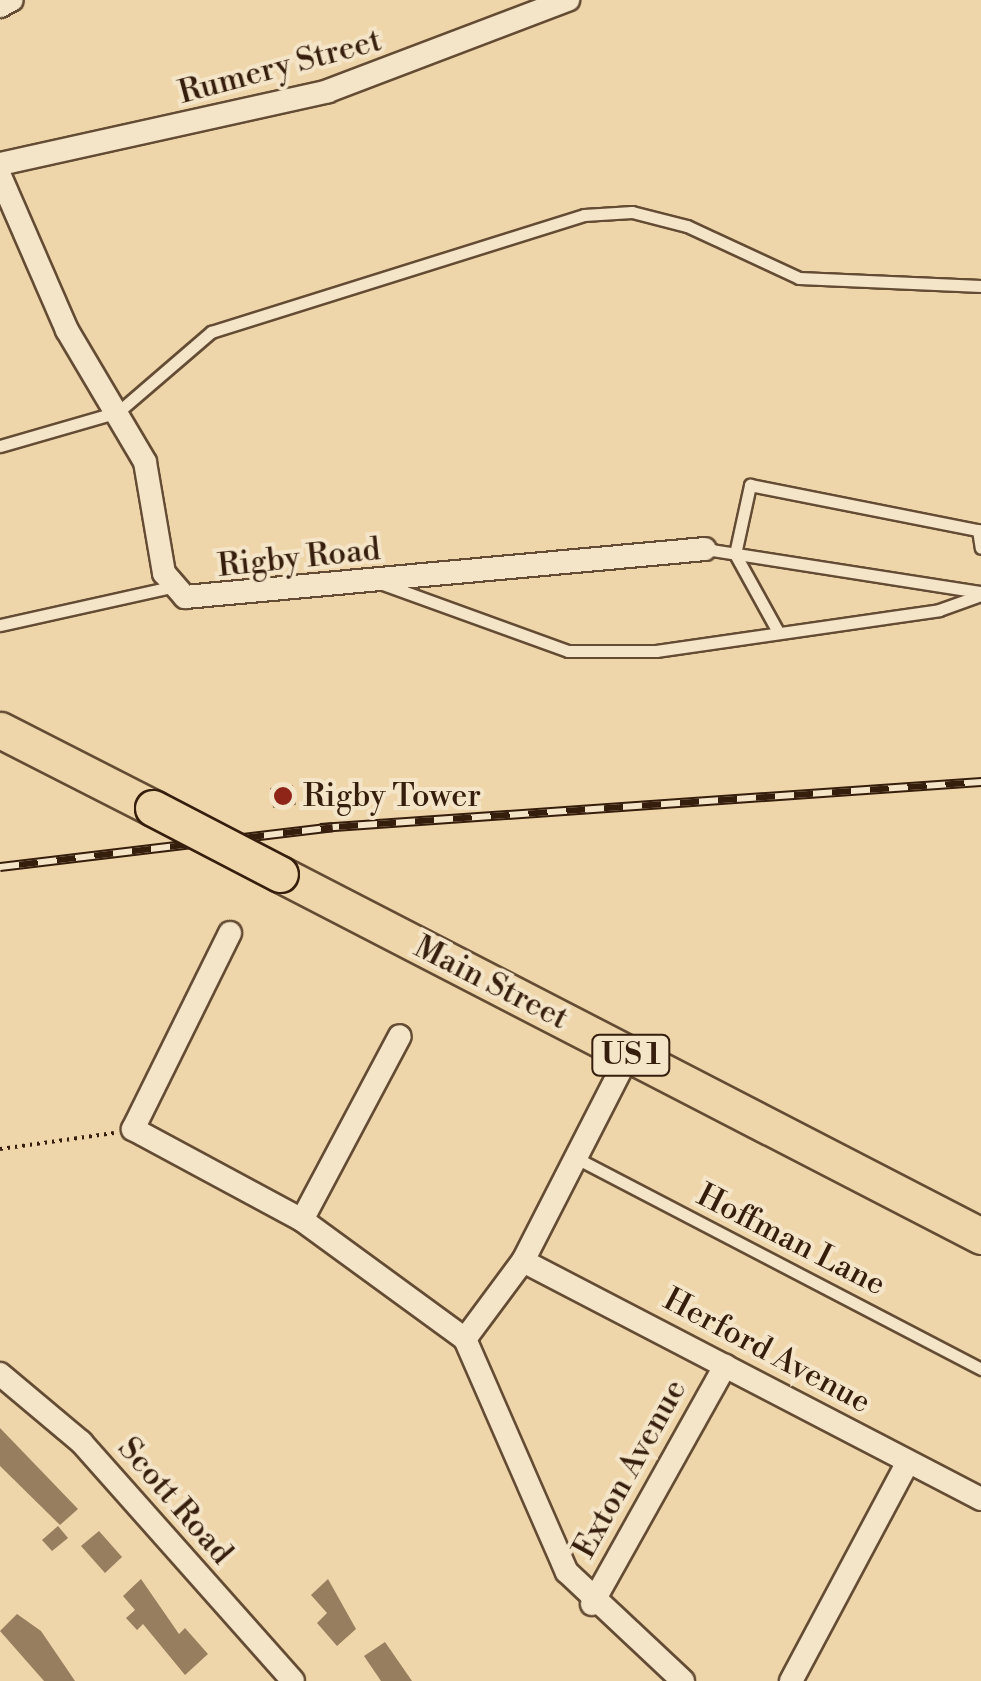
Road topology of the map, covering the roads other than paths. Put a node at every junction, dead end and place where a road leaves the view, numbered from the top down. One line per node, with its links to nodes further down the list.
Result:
1 (12, 0): 3 (street)
2 (568, 0): 4 (street, Rumery Street)
3 (0, 6)
4 (0, 164)
5 (0, 176): 7 (street, Rigby Road)
6 (981, 286): 7 (lane)
7 (118, 412): 8 (lane); 13 (street, Rigby Road)
8 (0, 446)
9 (981, 548): 11 (lane)
10 (706, 550): 11 (lane); 12 (street, Rigby Road)
11 (735, 554): 14 (lane); 16 (lane)
12 (379, 582): 13 (street, Rigby Road); 16 (lane)
13 (171, 587): 15 (lane)
14 (981, 594): 16 (lane)
15 (0, 625)
16 (777, 630)
17 (0, 730): 20 (main road, Main Street / US 1, bridge)
18 (230, 933): 22 (street)
19 (400, 1036): 22 (street)
20 (629, 1054): 21 (street); 23 (main road, Main Street / US 1)
21 (576, 1158): 24 (street); 27 (lane, Hoffman Lane)
22 (302, 1220): 25 (street)
23 (981, 1236)
24 (523, 1261): 25 (street); 26 (street, Herford Avenue)
25 (465, 1338): 31 (street)
26 (725, 1366): 29 (street, Herford Avenue); 31 (street, Exton Avenue)
27 (981, 1369)
28 (0, 1374): 32 (street, Scott Road)
29 (908, 1462): 30 (street, Herford Avenue); 34 (street)
30 (981, 1498)
31 (592, 1604): 33 (street)
32 (293, 1681)
33 (683, 1681)
34 (791, 1681)

